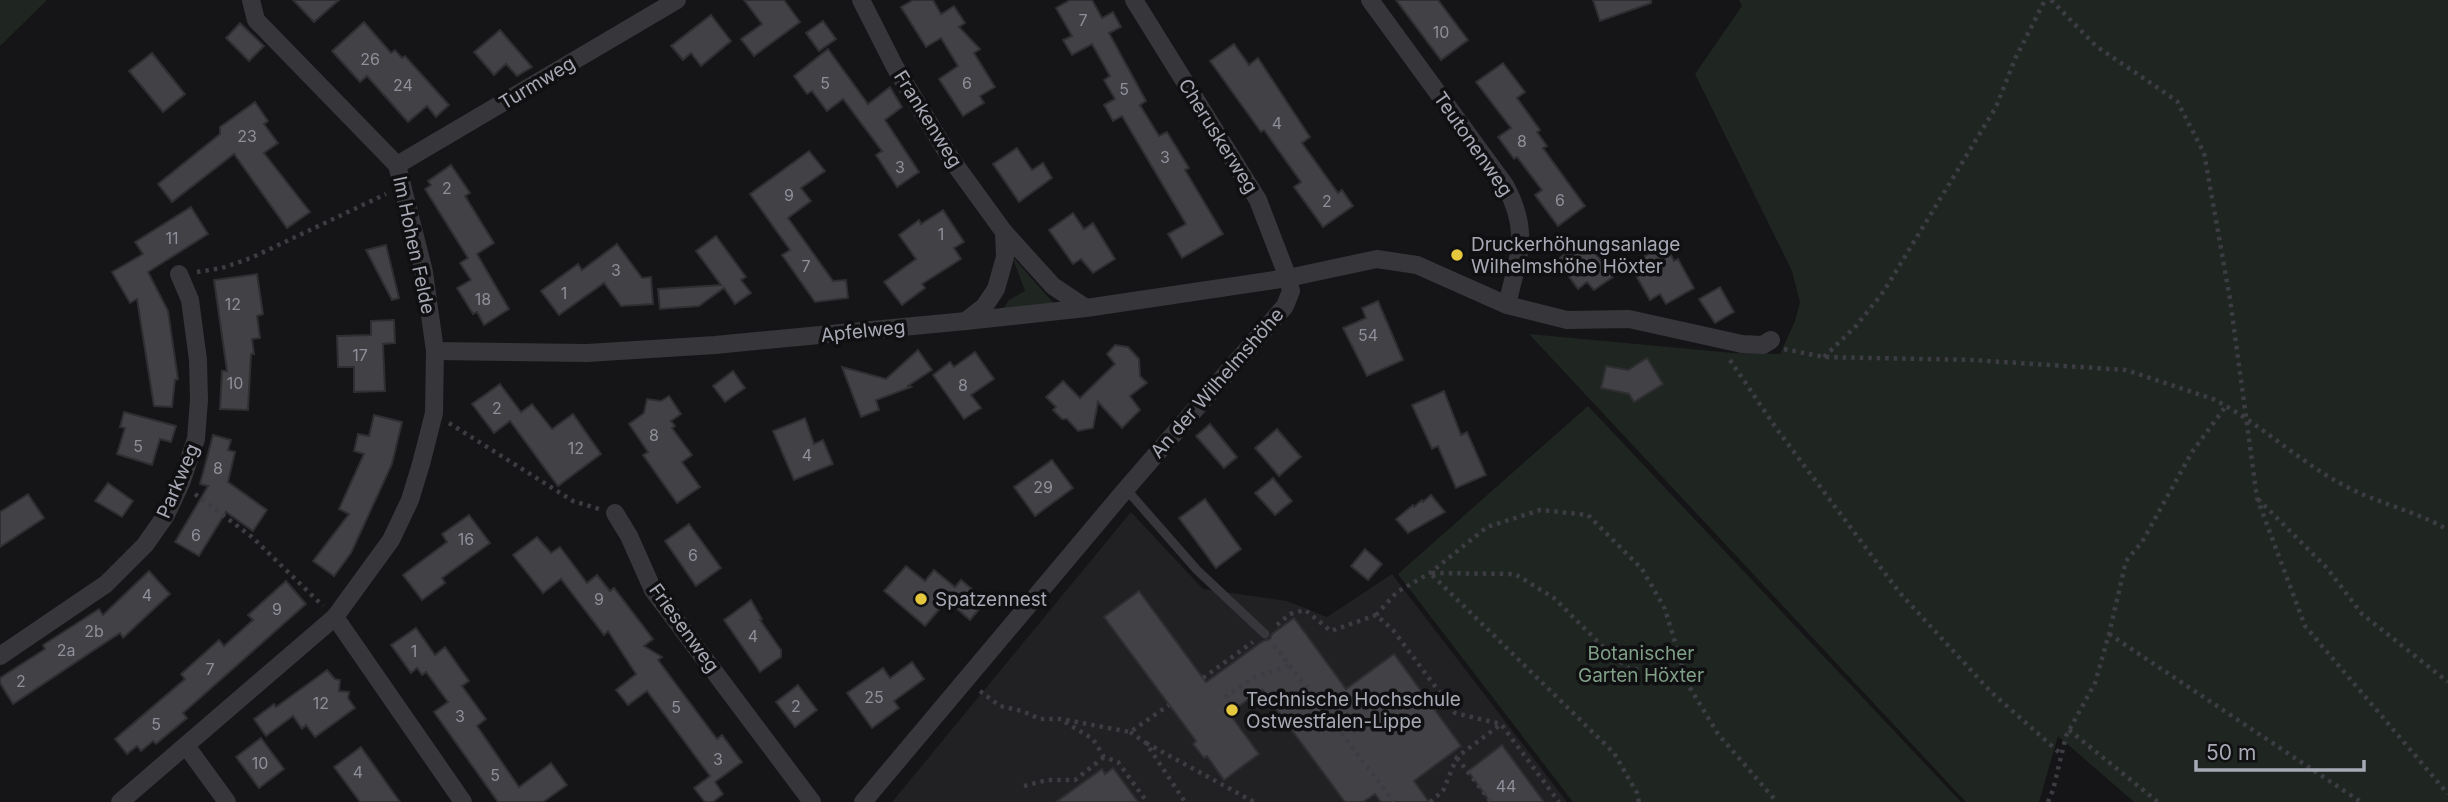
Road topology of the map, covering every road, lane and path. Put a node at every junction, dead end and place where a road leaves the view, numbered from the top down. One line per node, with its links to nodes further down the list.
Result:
1 (251, 0): 8 (street, Im Hohen Felde)
2 (677, 0): 8 (street, Turmweg)
3 (861, 0): 10 (street, Frankenweg)
4 (1133, 0): 12 (street, Cheruskerweg)
5 (1370, 0): 13 (street, Teutonenweg)
6 (2045, 0): 19 (path)
7 (2051, 0): 22 (path)
8 (397, 165): 9 (street, Im Hohen Felde)
9 (402, 186): 11 (path); 18 (street, Im Hohen Felde)
10 (1003, 232): 14 (street, Frankenweg); 15 (street)
11 (178, 274): 23 (street, Parkweg)
12 (1288, 278): 13 (street); 14 (street, Apfelweg); 24 (street, An der Wilhelmshöhe)
13 (1507, 306): 16 (street)
14 (1086, 308): 15 (street, Apfelweg)
15 (966, 321): 18 (street, Apfelweg)
16 (1715, 339): 17 (street); 47 (path)
17 (1767, 342): 19 (path)
18 (435, 351): 21 (street, Im Hohen Felde)
19 (1824, 357): 20 (path)
20 (2226, 406): 22 (path); 32 (path)
21 (434, 413): 26 (path); 30 (street, Im Hohen Felde)
22 (2247, 421): 25 (path); 27 (path)
23 (181, 483): 30 (path); 33 (street, Parkweg)
24 (1126, 489): 31 (lane); 56 (street, An der Wilhelmshöhe)
25 (2257, 498): 36 (path); 51 (path)
26 (615, 513): 55 (street, Friesenweg)
27 (2448, 530)
28 (1430, 572): 29 (path); 37 (path); 37 (path); 64 (path)
29 (1376, 615): 31 (path); 42 (path)
30 (335, 618): 46 (street, Im Hohen Felde); 54 (street)
31 (1265, 634): 34 (path); 35 (path)
32 (2109, 634): 43 (path); 68 (path)
33 (0, 656)
34 (1290, 665): 39 (path); 60 (path)
35 (1203, 678)
36 (2448, 681)
37 (1687, 683): 65 (path)
38 (985, 694): 41 (path)
39 (1225, 697)
40 (1169, 705): 44 (path)
41 (1061, 719): 44 (path); 48 (path)
42 (1501, 724): 49 (path); 63 (path)
43 (2069, 730): 47 (path); 67 (path)
44 (1130, 732): 45 (path)
45 (1146, 743): 58 (path); 59 (path)
46 (187, 747): 52 (street, Im Hohen Felde); 53 (street)
47 (2062, 754): 66 (path)
48 (1104, 757): 50 (path); 57 (path)
49 (1457, 757): 61 (path); 62 (path)
50 (1024, 786)
51 (2448, 794)
52 (120, 802)
53 (227, 802)
54 (463, 802)
55 (812, 802)
56 (863, 802)
57 (1147, 802)
58 (1185, 802)
59 (1254, 802)
60 (1394, 802)
61 (1430, 802)
62 (1491, 802)
63 (1559, 802)
64 (1639, 802)
65 (1777, 802)
66 (2048, 802)
67 (2158, 802)
68 (2361, 802)

